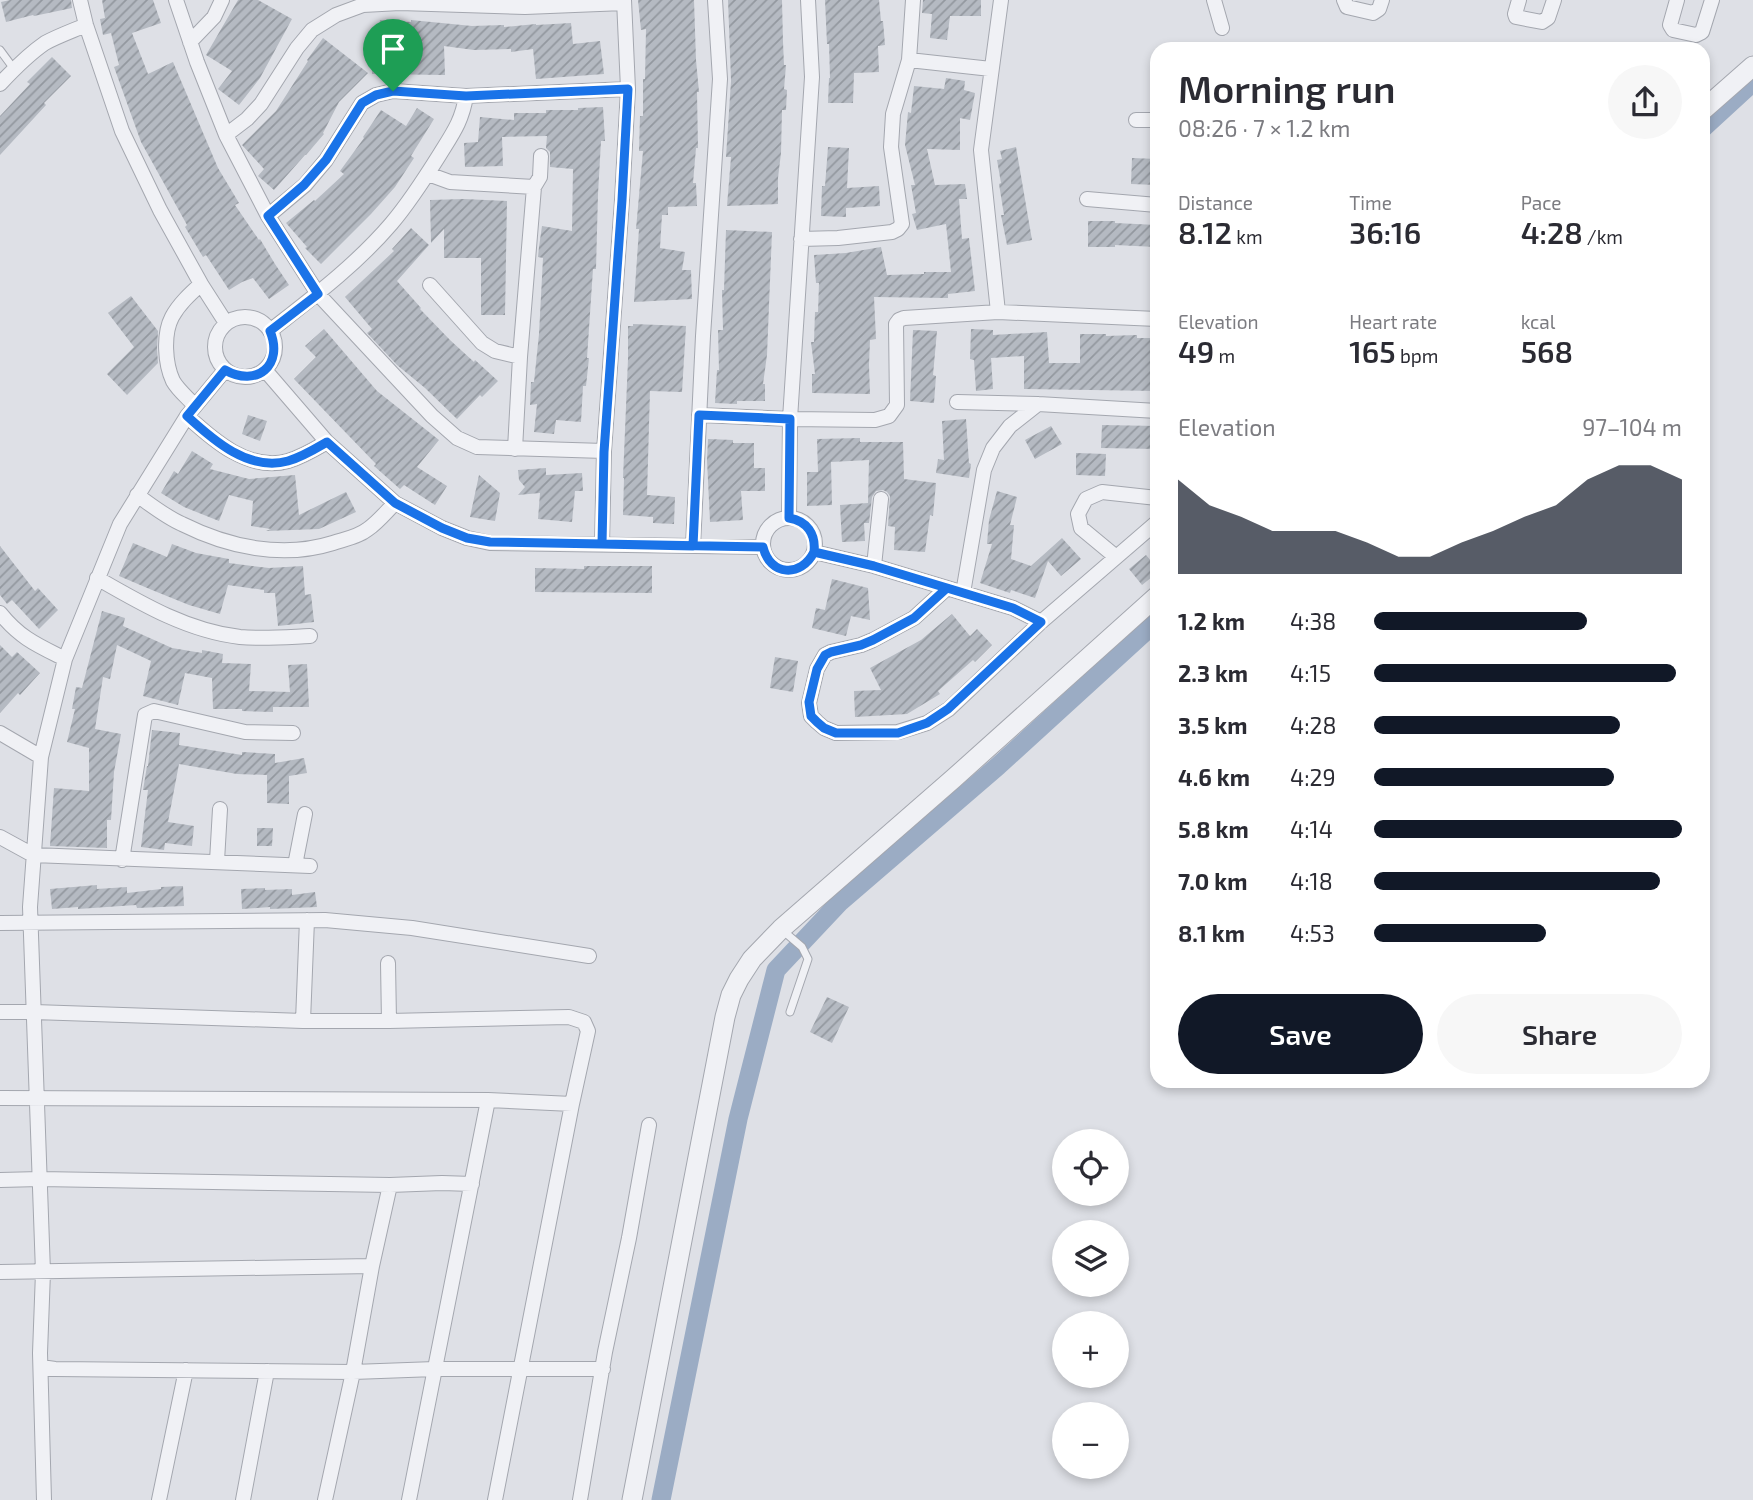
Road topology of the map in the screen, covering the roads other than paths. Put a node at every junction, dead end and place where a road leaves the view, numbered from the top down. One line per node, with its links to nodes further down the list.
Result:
1 (80, 0): 16 (street)
2 (176, 0): 18 (street)
3 (222, 0): 18 (street)
4 (715, 0): 52 (street)
5 (808, 0): 37 (street)
6 (913, 0): 20 (street)
7 (1001, 0): 23 (street)
8 (1214, 0): 17 (street)
9 (1344, 0): 10 (street)
10 (1381, 0)
11 (1519, 0): 12 (street)
12 (1554, 0)
13 (1678, 0): 14 (street)
14 (1712, 0)
15 (624, 1): 25 (street); 30 (street)
16 (86, 25): 22 (street); 38 (street)
17 (1222, 28)
18 (190, 42): 30 (street)
19 (0, 50): 22 (lane)
20 (909, 60): 23 (street); 37 (street)
21 (1753, 66): 27 (street)
22 (14, 69): 24 (street)
23 (991, 69): 41 (street)
24 (0, 84)
25 (628, 89): 26 (street); 56 (street)
26 (466, 96): 32 (street); 36 (street)
27 (1710, 104)
28 (1136, 120): 29 (street)
29 (1150, 120)
30 (226, 135): 36 (street)
31 (541, 156): 33 (street)
32 (428, 174): 33 (street); 40 (street)
33 (534, 187): 45 (street)
34 (1087, 199): 35 (street)
35 (1150, 204)
36 (268, 216): 40 (street)
37 (802, 239): 53 (street)
38 (201, 284): 43 (street); 50 (street)
39 (430, 285): 45 (street)
40 (318, 294): 44 (street); 55 (street)
41 (998, 312): 42 (street); 53 (street)
42 (1150, 319)
43 (226, 323): 44 (street); 46 (street)
44 (270, 331): 47 (street)
45 (520, 357): 55 (street)
46 (225, 370): 47 (street); 50 (street)
47 (265, 370): 54 (street)
48 (957, 402): 49 (street)
49 (1038, 404): 51 (street); 71 (street)
50 (191, 411): 54 (street); 57 (street)
51 (1150, 411)
52 (699, 415): 53 (street); 64 (street)
53 (790, 419): 61 (street)
54 (327, 442): 60 (street)
55 (515, 449): 56 (street)
56 (604, 452): 63 (street)
57 (137, 495): 60 (street); 69 (street)
58 (1150, 497): 67 (street)
59 (881, 499): 68 (street)
60 (395, 503): 63 (street)
61 (789, 518): 65 (street); 66 (street)
62 (1150, 528): 67 (street)
63 (602, 544): 64 (street)
64 (693, 546): 65 (street)
65 (763, 547): 66 (street)
66 (814, 552): 68 (street)
67 (1116, 557): 74 (street)
68 (874, 566): 70 (street)
69 (97, 578): 75 (street); 76 (street)
70 (947, 588): 71 (street); 74 (street)
71 (963, 593): 74 (street)
72 (1150, 602): 89 (street)
73 (0, 613): 76 (street)
74 (1041, 622)
75 (310, 636)
76 (65, 659): 79 (street)
77 (0, 733): 79 (street)
78 (293, 733): 84 (street)
79 (41, 757): 83 (street)
80 (220, 809): 85 (street)
81 (305, 814): 85 (street)
82 (0, 836): 83 (street)
83 (33, 855): 84 (street); 88 (street)
84 (122, 860): 85 (street)
85 (217, 861)
86 (307, 920): 88 (street); 90 (street); 95 (street)
87 (0, 923): 88 (street)
88 (31, 923): 93 (street)
89 (788, 934): 94 (lane); 123 (street)
90 (589, 956)
91 (388, 963): 96 (street)
92 (0, 1012): 93 (street)
93 (34, 1012): 95 (street); 97 (street)
94 (790, 1012)
95 (303, 1021): 96 (street)
96 (389, 1021): 100 (street)
97 (37, 1097): 98 (street); 99 (street); 102 (street)
98 (0, 1098)
99 (488, 1100): 100 (street); 104 (street)
100 (572, 1104): 111 (street)
101 (649, 1125): 112 (street)
102 (40, 1179): 103 (street); 105 (street); 108 (street)
103 (0, 1180)
104 (472, 1184): 105 (street); 110 (street)
105 (390, 1185): 106 (street)
106 (372, 1266): 108 (street); 115 (street)
107 (0, 1272): 108 (street)
108 (43, 1272): 109 (street)
109 (41, 1367): 113 (street); 116 (street)
110 (435, 1369): 111 (street); 115 (street); 120 (street)
111 (520, 1369): 112 (street); 121 (street)
112 (603, 1369): 122 (street)
113 (186, 1370): 114 (street); 117 (street)
114 (267, 1371): 115 (street); 118 (street)
115 (353, 1372): 119 (street)
116 (44, 1500)
117 (159, 1500)
118 (243, 1500)
119 (325, 1500)
120 (409, 1500)
121 (495, 1500)
122 (580, 1500)
123 (632, 1500)

